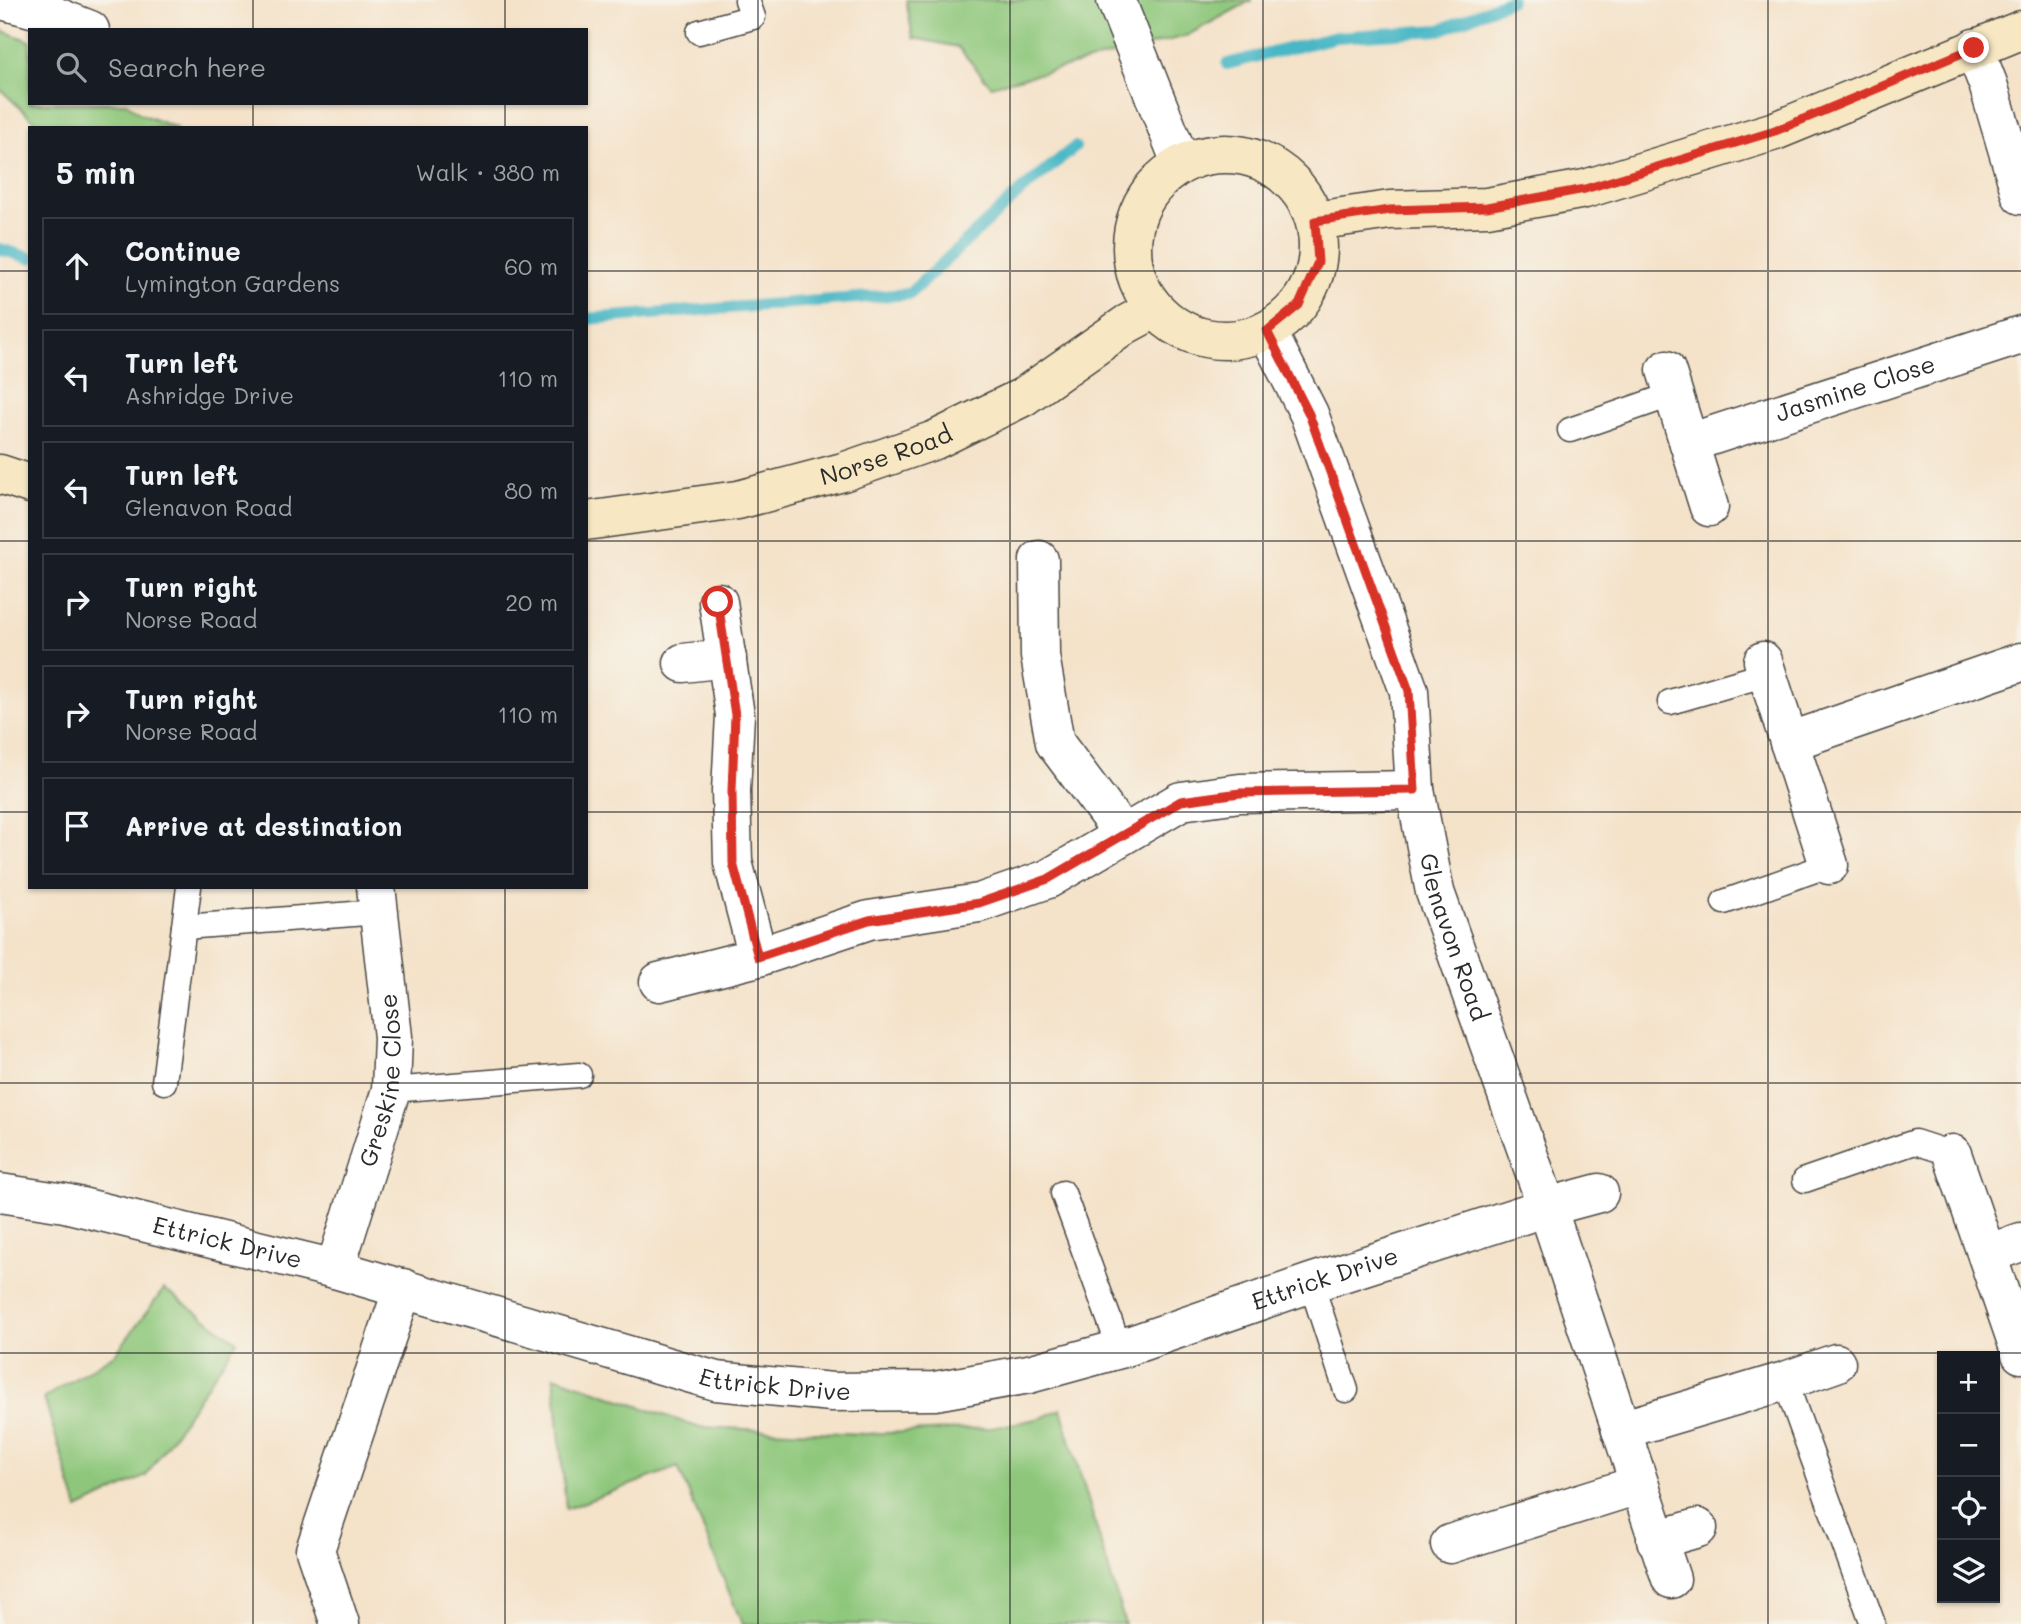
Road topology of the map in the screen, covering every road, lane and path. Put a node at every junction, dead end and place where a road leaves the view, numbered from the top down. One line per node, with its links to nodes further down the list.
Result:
1 (1, 0): 4 (street)
2 (747, 0): 7 (lane)
3 (1116, 0): 9 (street)
4 (41, 5): 5 (street)
5 (86, 28)
6 (2021, 30): 8 (street)
7 (699, 32)
8 (1974, 48): 10 (street); 11 (street)
9 (1181, 163): 11 (street); 12 (street)
10 (2021, 195)
11 (1315, 221): 13 (street)
12 (1153, 310): 13 (street); 21 (street, Norse Road)
13 (1267, 331): 30 (street, Glenavon Road)
14 (2021, 335): 17 (street, Jasmine Close)
15 (1670, 382): 16 (lane); 17 (street)
16 (1570, 430)
17 (1689, 443): 20 (street)
18 (0, 474): 19 (street)
19 (28, 483)
20 (1709, 507)
21 (588, 521)
22 (1039, 560): 31 (street)
23 (718, 602): 24 (street)
24 (727, 658): 26 (street); 37 (street)
25 (2021, 662): 29 (street)
26 (683, 663)
27 (1765, 667): 28 (lane); 29 (street)
28 (1670, 702)
29 (1789, 742): 32 (street)
30 (1415, 790): 31 (street); 47 (street, Glenavon Road)
31 (1122, 834): 37 (street)
32 (1829, 864): 35 (lane)
33 (188, 889): 36 (lane)
34 (378, 900): 36 (lane); 41 (street, Greskine Close)
35 (1724, 901)
36 (184, 927): 40 (lane)
37 (758, 957): 38 (street)
38 (659, 982)
39 (579, 1075): 41 (lane)
40 (164, 1082)
41 (391, 1090): 49 (street, Greskine Close)
42 (1952, 1154): 43 (lane); 48 (street)
43 (1805, 1180)
44 (0, 1193): 49 (street, Ettrick Drive)
45 (1063, 1193): 52 (lane)
46 (1600, 1193): 47 (street, Ettrick Drive)
47 (1547, 1207): 50 (street, Ettrick Drive); 57 (street, Glenavon Road)
48 (2004, 1248): 53 (street)
49 (335, 1269): 51 (street, Ettrick Drive)
50 (1311, 1283): 52 (street, Ettrick Drive); 56 (lane)
51 (403, 1288): 52 (street, Ettrick Drive); 63 (street)
52 (1120, 1349)
53 (2021, 1354)
54 (1836, 1363): 55 (street)
55 (1785, 1381): 57 (street); 64 (lane)
56 (1346, 1390)
57 (1620, 1430): 58 (street, Glenavon Road)
58 (1638, 1485): 60 (street, Glenavon Road); 61 (street)
59 (1698, 1528): 60 (street)
60 (1656, 1540): 62 (street, Glenavon Road)
61 (1450, 1544)
62 (1671, 1579)
63 (340, 1624)
64 (1873, 1624)

